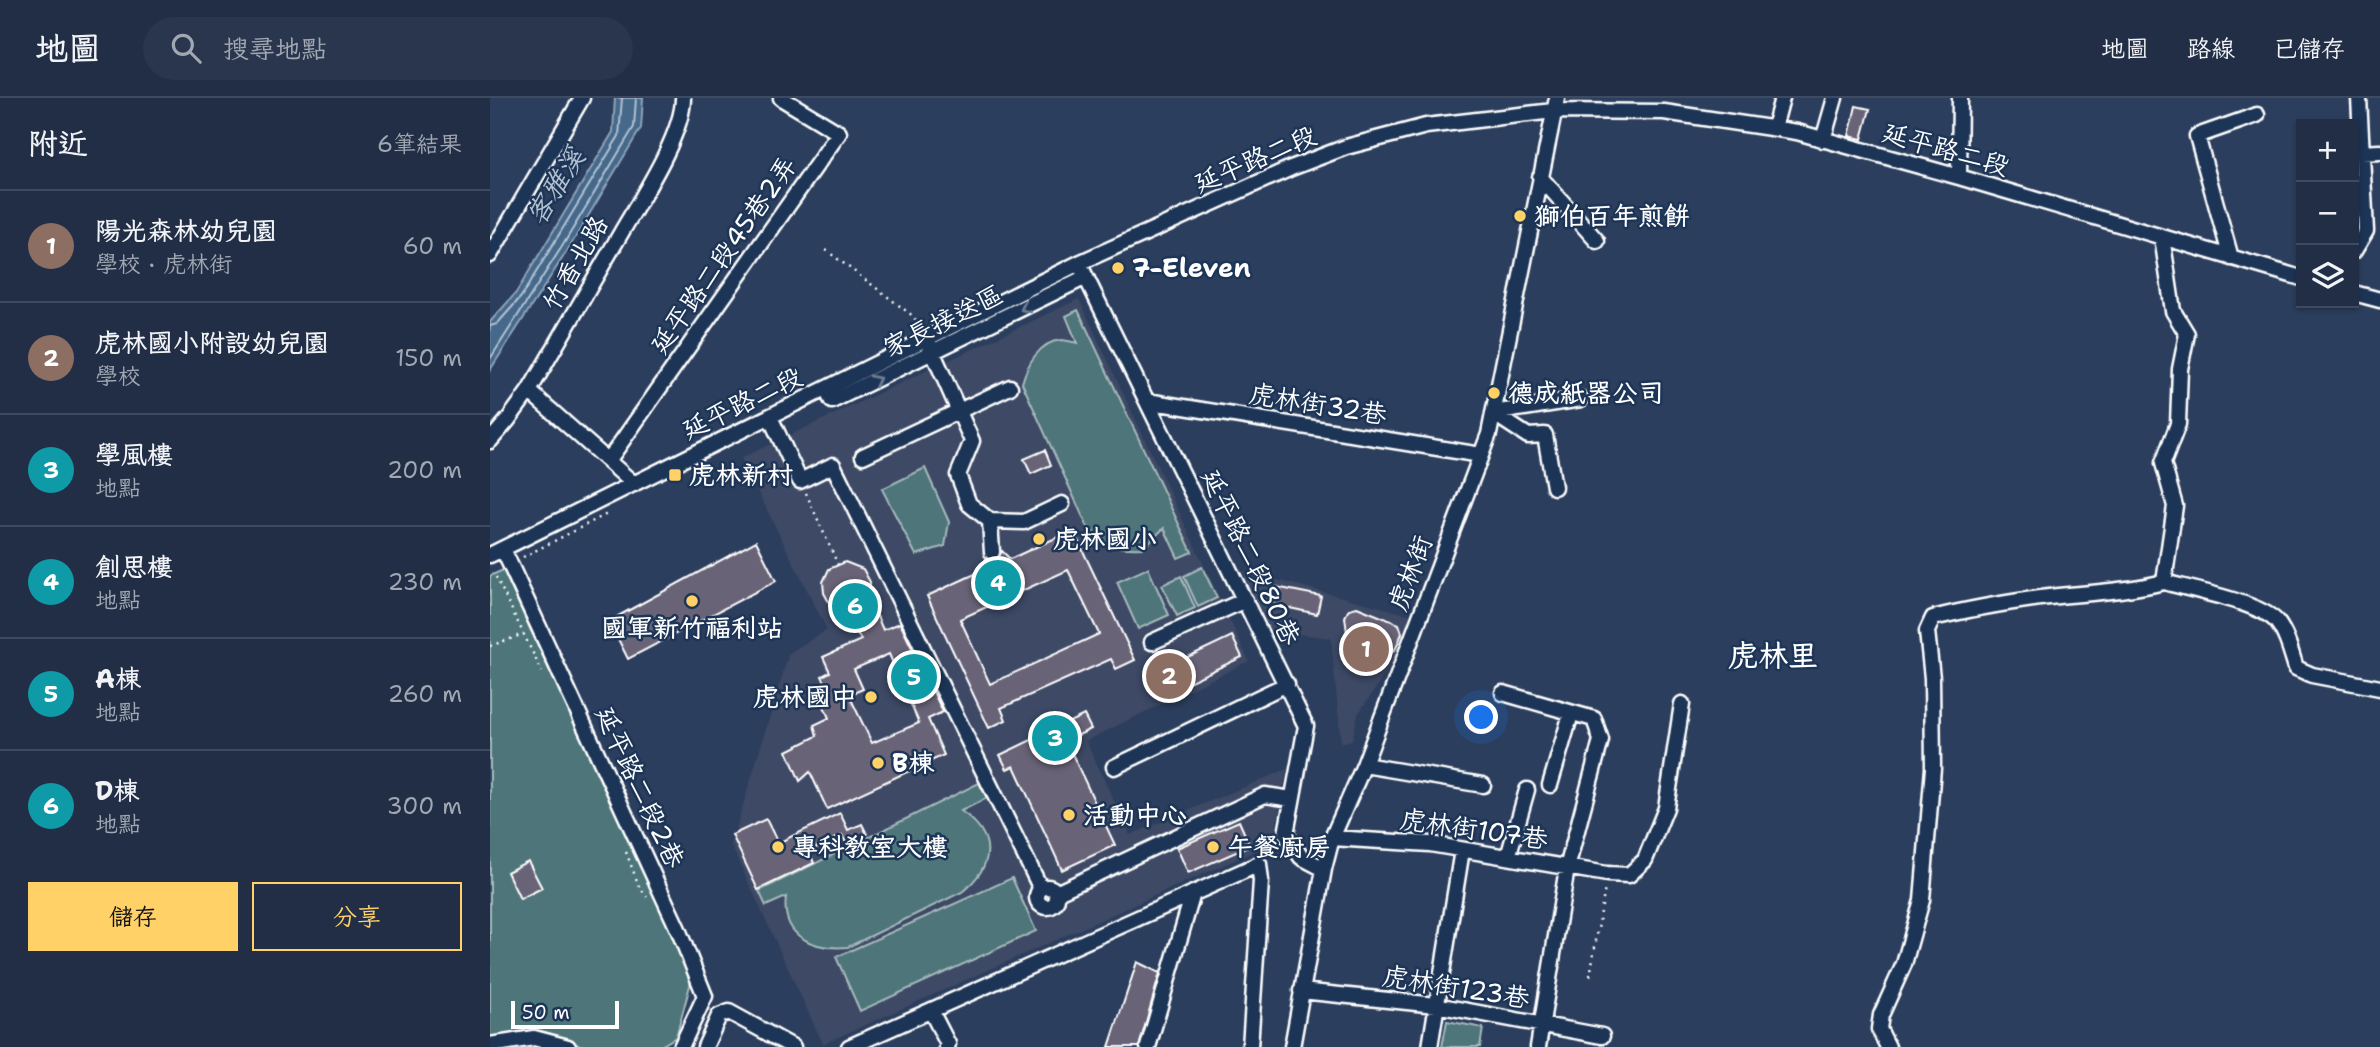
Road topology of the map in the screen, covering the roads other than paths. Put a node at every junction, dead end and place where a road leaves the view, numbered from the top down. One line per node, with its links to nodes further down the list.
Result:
1 (582, 98): 19 (street)
2 (683, 98): 30 (street, 竹香北路)
3 (781, 98): 39 (street, 延平路二段45巷2弄)
4 (1782, 98): 10 (street)
5 (1835, 98): 11 (street)
6 (1960, 98): 15 (street)
7 (2359, 98): 13 (street)
8 (1555, 104): 10 (street, 延平路二段); 14 (street, 虎林街); 21 (street, 延平路二段)
9 (2257, 115): 20 (street)
10 (1774, 128): 11 (street, 延平路二段)
11 (1823, 140): 15 (street, 延平路二段)
12 (2380, 152): 13 (street)
13 (2361, 153): 18 (street)
14 (1540, 177): 17 (street); 34 (street, 虎林街)
15 (1959, 177): 16 (street, 延平路二段)
16 (2162, 237): 20 (street, 延平路二段); 46 (street)
17 (1597, 241)
18 (2357, 245)
19 (490, 255)
20 (2231, 258): 23 (street, 延平路二段)
21 (1079, 263): 22 (street, 延平路二段80巷); 26 (street, 延平路二段)
22 (1086, 277): 27 (street, 家長接送區, one-way to 27); 32 (street, 延平路二段80巷)
23 (2296, 277)
24 (2359, 294): 25 (street)
25 (2380, 300)
26 (927, 339): 27 (street); 29 (street, 延平路二段)
27 (933, 353): 29 (street, 家長接送區, one-way to 27); 33 (street)
28 (1010, 387): 33 (street)
29 (826, 389): 35 (street, 延平路二段)
30 (529, 391): 36 (street, 竹香北路); 39 (street)
31 (1581, 399): 34 (street)
32 (1147, 401): 37 (street, 虎林街32巷); 47 (street, 延平路二段80巷)
33 (959, 412): 38 (street); 43 (street)
34 (1493, 413): 37 (street, 虎林街); 41 (street)
35 (770, 417): 40 (street, 延平路二段); 59 (street)
36 (490, 441)
37 (1481, 455): 54 (street, 虎林街)
38 (863, 456)
39 (608, 461): 40 (street)
40 (634, 484): 44 (street, 延平路二段)
41 (1554, 487)
42 (1062, 504): 43 (street)
43 (990, 521): 45 (street)
44 (497, 552): 74 (street, 延平路二段2巷)
45 (992, 552)
46 (2164, 582): 50 (street); 83 (street)
47 (1245, 600): 48 (street); 49 (street, 延平路二段80巷)
48 (1152, 642)
49 (1287, 684): 55 (street); 59 (street, 延平路二段80巷)
50 (2380, 688)
51 (1503, 693): 53 (street)
52 (1682, 705): 63 (street, 虎林街107巷)
53 (1572, 714): 57 (street); 63 (street)
54 (1364, 765): 56 (street); 60 (street, 虎林街)
55 (1114, 767)
56 (1483, 785)
57 (1550, 785)
58 (1527, 790): 62 (street)
59 (1292, 799): 64 (street, 延平路二段80巷)
60 (1332, 838): 61 (street, 虎林街107巷); 64 (street, 虎林街)
61 (1462, 850): 62 (street, 虎林街107巷); 67 (street)
62 (1508, 857): 63 (street, 虎林街107巷)
63 (1567, 868): 69 (street)
64 (1324, 869): 66 (street, 虎林街)
65 (1194, 894): 68 (street); 78 (street); 79 (street)
66 (1301, 991): 67 (street, 虎林街123巷); 80 (street, 虎林街)
67 (1436, 1005): 69 (street, 虎林街123巷); 81 (street)
68 (931, 1011): 72 (street); 77 (street)
69 (1541, 1025): 70 (street, 虎林街123巷); 82 (street)
70 (1602, 1036)
71 (490, 1045): 73 (street)
72 (952, 1046)
73 (568, 1047)
74 (681, 1047)
75 (705, 1047): 76 (street)
76 (793, 1047)
77 (849, 1047)
78 (1148, 1047)
79 (1250, 1047)
80 (1292, 1047)
81 (1430, 1047)
82 (1538, 1047)
83 (1888, 1047)

